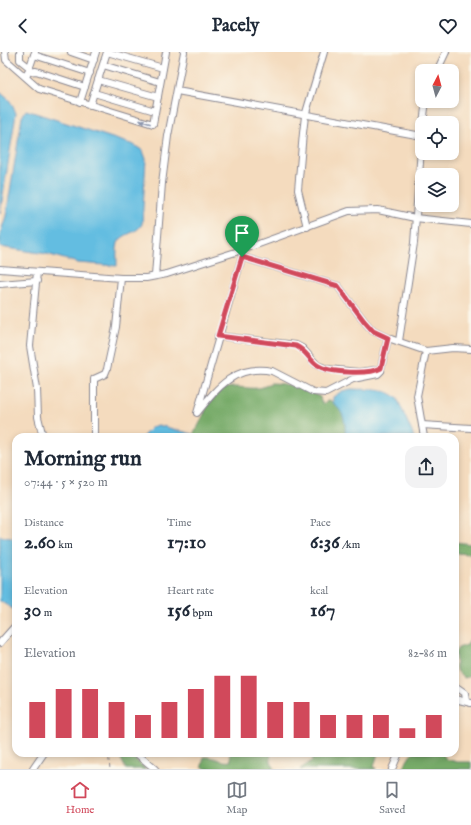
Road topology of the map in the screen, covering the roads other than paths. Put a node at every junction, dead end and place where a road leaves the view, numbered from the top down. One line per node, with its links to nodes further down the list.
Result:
1 (4, 52): 18 (street)
2 (20, 52): 16 (street)
3 (71, 52): 12 (street)
4 (96, 52): 12 (street)
5 (107, 52): 14 (street); 15 (street)
6 (159, 52): 11 (street)
7 (184, 52): 22 (street)
8 (324, 52): 28 (street)
9 (446, 52): 13 (street)
10 (34, 53): 16 (street); 17 (street)
11 (166, 53): 15 (street)
12 (94, 60): 17 (street)
13 (440, 64)
14 (103, 65): 19 (street); 20 (street)
15 (163, 68): 20 (street)
16 (29, 70): 18 (street); 21 (street)
17 (90, 73): 21 (street)
18 (26, 79): 25 (street)
19 (98, 80): 23 (street); 24 (street)
20 (160, 82): 24 (street)
21 (85, 87): 25 (street)
22 (177, 91): 28 (street); 38 (street)
23 (94, 92): 26 (street); 27 (street)
24 (158, 97): 27 (street)
25 (80, 102): 26 (street)
26 (90, 105): 27 (street, one-way to 26)
27 (155, 111)
28 (305, 116): 29 (street); 33 (street)
29 (415, 134)
30 (420, 160): 31 (street)
31 (415, 218): 32 (street); 33 (street); 44 (street)
32 (471, 224)
33 (307, 227): 34 (street)
34 (242, 250): 35 (street); 38 (street)
35 (242, 257): 42 (street); 43 (street)
36 (0, 269): 37 (street)
37 (38, 272): 39 (street); 40 (street)
38 (155, 276): 39 (street)
39 (121, 278): 51 (street)
40 (37, 281): 41 (street); 50 (street)
41 (0, 284)
42 (218, 336): 47 (street); 47 (street)
43 (388, 338): 44 (street); 47 (street)
44 (399, 341): 46 (street)
45 (471, 349): 46 (street)
46 (426, 351): 48 (street)
47 (379, 368)
48 (422, 425): 49 (street); 52 (street)
49 (471, 428)
50 (42, 433)
51 (94, 433)
52 (423, 433)
53 (12, 630): 54 (street)
54 (0, 643)
55 (459, 689): 56 (street)
56 (468, 702)
57 (42, 757): 60 (street)
58 (141, 757): 61 (street)
59 (397, 757): 62 (street)
60 (34, 769)
61 (155, 769)
62 (392, 769)

